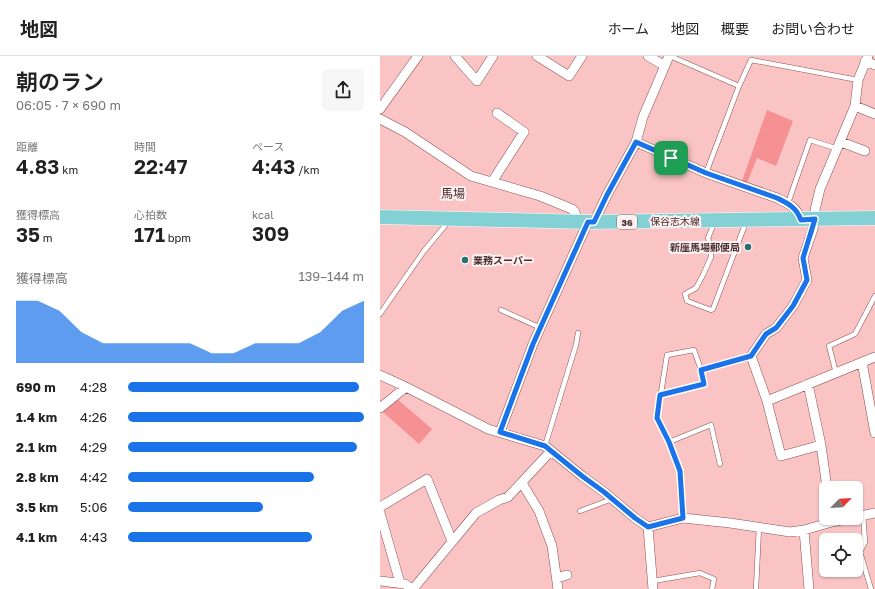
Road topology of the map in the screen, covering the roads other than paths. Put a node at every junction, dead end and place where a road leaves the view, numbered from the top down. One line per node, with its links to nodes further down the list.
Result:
1 (418, 56): 15 (street)
2 (455, 56): 3 (street)
3 (494, 56)
4 (537, 56): 5 (street)
5 (582, 56)
6 (648, 56): 11 (street)
7 (670, 56): 11 (street); 13 (lane)
8 (752, 58): 12 (lane); 13 (lane)
9 (867, 58): 10 (street); 12 (street)
10 (875, 65)
11 (665, 66): 19 (street)
12 (858, 80): 14 (street)
13 (739, 86): 22 (lane)
14 (855, 106): 17 (street); 20 (street)
15 (380, 109)
16 (497, 113): 23 (street)
17 (875, 114)
18 (380, 119): 23 (street)
19 (636, 142): 22 (street); 31 (street)
20 (839, 145): 21 (street); 24 (lane); 28 (street)
21 (865, 151)
22 (706, 173): 24 (street)
23 (492, 182): 31 (street)
24 (788, 203): 28 (street)
25 (380, 217): 27 (main road, 保谷志木線 / 36)
26 (875, 218): 28 (main road, 保谷志木線 / 36)
27 (450, 219): 31 (main road, 保谷志木線 / 36); 34 (lane)
28 (808, 219): 29 (main road, 保谷志木線 / 36); 37 (street)
29 (746, 220): 30 (main road, 保谷志木線 / 36); 30 (lane)
30 (715, 221): 31 (main road, 保谷志木線 / 36)
31 (586, 222): 35 (street)
32 (875, 296): 41 (lane)
33 (501, 310): 35 (lane)
34 (380, 314)
35 (541, 328): 48 (street)
36 (578, 333): 52 (lane)
37 (751, 356): 40 (lane); 46 (street)
38 (875, 357): 39 (street)
39 (862, 362): 41 (street); 49 (street)
40 (701, 370): 45 (lane); 45 (lane)
41 (836, 373): 43 (street)
42 (380, 375): 44 (street)
43 (808, 384): 46 (street); 51 (street)
44 (406, 387): 47 (street); 48 (street)
45 (660, 395): 50 (lane)
46 (767, 400): 51 (street)
47 (380, 408)
48 (500, 432): 52 (street)
49 (875, 433)
50 (669, 442): 53 (lane); 62 (lane)
51 (821, 445): 54 (street)
52 (548, 448): 55 (street); 56 (street)
53 (720, 464)
54 (826, 481)
55 (522, 483): 68 (street); 70 (street)
56 (612, 499): 58 (lane); 65 (street)
57 (380, 507): 68 (street)
58 (580, 511)
59 (380, 513): 72 (street)
60 (875, 513): 61 (street)
61 (863, 515)
62 (683, 518): 65 (street); 66 (street)
63 (819, 525): 67 (street)
64 (861, 525): 79 (lane)
65 (648, 527): 73 (street)
66 (759, 528): 67 (street); 77 (lane)
67 (804, 530): 78 (street)
68 (452, 541): 74 (street)
69 (567, 575): 70 (street)
70 (557, 578): 75 (street)
71 (380, 581): 72 (street)
72 (400, 583): 74 (street)
73 (653, 585): 76 (lane)
74 (412, 589)
75 (558, 589)
76 (712, 589)
77 (756, 589)
78 (809, 589)
79 (871, 589)

